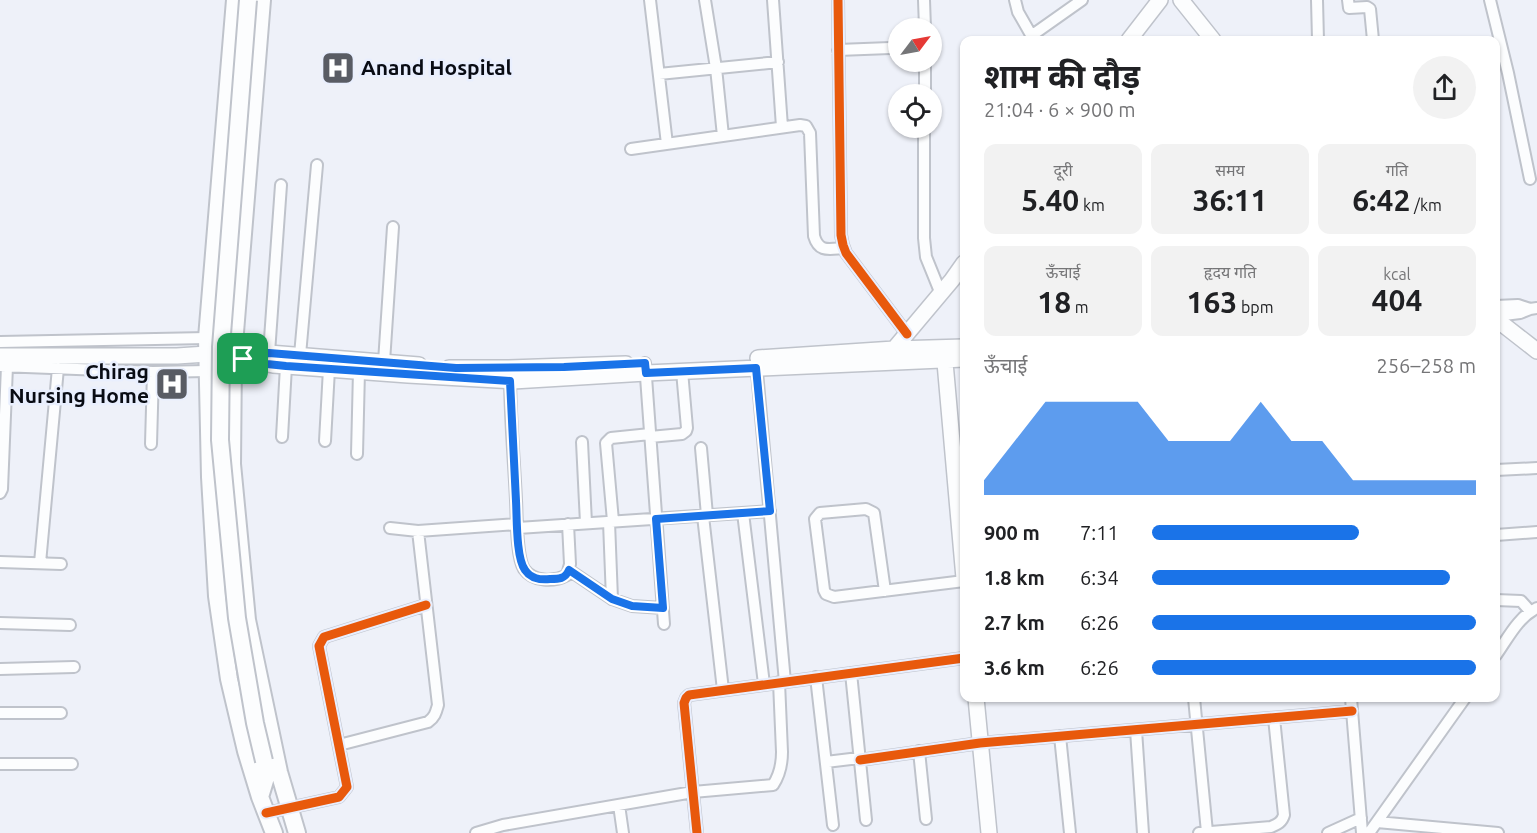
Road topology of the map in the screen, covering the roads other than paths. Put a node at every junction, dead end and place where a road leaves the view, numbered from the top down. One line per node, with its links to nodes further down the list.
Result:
1 (235, 0): 51 (main road)
2 (248, 0): 134 (main road, bridge)
3 (262, 0): 55 (main road)
4 (650, 0): 29 (street)
5 (705, 0): 28 (street)
6 (773, 0): 27 (street)
7 (838, 0): 26 (street)
8 (924, 0): 16 (street)
9 (1015, 0): 17 (street)
10 (1082, 0): 18 (street)
11 (1160, 0): 19 (main road)
12 (1181, 0): 20 (main road)
13 (1317, 0): 21 (street)
14 (1348, 0): 22 (street)
15 (1490, 0): 23 (street)
16 (925, 18)
17 (1032, 36)
18 (1036, 36)
19 (1133, 36)
20 (1210, 36)
21 (1318, 36)
22 (1374, 36)
23 (1499, 36)
24 (1500, 40): 36 (street)
25 (888, 48): 26 (street)
26 (838, 50): 39 (street)
27 (778, 62): 28 (street); 30 (street)
28 (716, 68): 29 (street); 31 (street)
29 (658, 74): 33 (street)
30 (782, 127): 31 (street); 39 (street)
31 (723, 136): 33 (street)
32 (924, 138): 41 (street)
33 (667, 144): 34 (street)
34 (632, 149)
35 (317, 165): 53 (street)
36 (1530, 180)
37 (281, 184): 50 (street)
38 (393, 227): 57 (street)
39 (844, 248): 46 (street)
40 (960, 268): 41 (main road)
41 (941, 294): 46 (main road)
42 (1500, 306): 43 (street)
43 (1534, 308): 44 (street)
44 (1500, 316)
45 (1500, 320): 49 (main road)
46 (907, 334): 54 (main road)
47 (0, 342): 51 (street)
48 (960, 348): 52 (main road)
49 (1537, 351)
50 (269, 353): 53 (main road); 55 (main road)
51 (207, 354): 55 (main road); 58 (main road); 67 (street); 137 (main road)
52 (944, 354): 54 (main road); 56 (main road); 76 (main road)
53 (300, 356): 57 (main road)
54 (890, 356): 59 (main road)
55 (238, 358): 60 (main road); 135 (main road)
56 (960, 358)
57 (384, 362): 64 (main road)
58 (2, 363): 61 (street); 80 (street)
59 (756, 363): 62 (main road); 66 (main road); 81 (street)
60 (286, 366): 63 (main road); 70 (street)
61 (58, 368): 67 (street); 94 (street)
62 (645, 368): 66 (main road); 68 (main road); 69 (street)
63 (329, 369): 65 (main road); 71 (street)
64 (410, 370): 65 (main road); 68 (main road)
65 (359, 371): 75 (street)
66 (682, 371): 69 (street)
67 (153, 372): 73 (street)
68 (510, 374): 88 (street)
69 (650, 435): 84 (street); 85 (street)
70 (282, 437)
71 (325, 441)
72 (582, 442): 86 (street)
73 (151, 444)
74 (701, 448): 83 (street)
75 (357, 454)
76 (959, 458): 79 (main road)
77 (1537, 468): 78 (street)
78 (1500, 470)
79 (960, 482)
80 (0, 493)
81 (770, 511): 82 (street); 113 (street)
82 (743, 513): 83 (street); 114 (street)
83 (705, 515): 84 (street); 115 (street)
84 (656, 519): 85 (street); 102 (street)
85 (611, 522): 86 (street); 99 (street)
86 (586, 523): 87 (street)
87 (568, 524): 88 (street); 96 (street)
88 (518, 526): 90 (street); 96 (street)
89 (390, 528): 90 (street)
90 (418, 531): 101 (street)
91 (1537, 532): 92 (street)
92 (1500, 535)
93 (0, 561): 94 (street)
94 (40, 563): 95 (street)
95 (60, 564)
96 (569, 570): 99 (street)
97 (960, 580): 98 (street)
98 (885, 591): 98 (street)
99 (612, 599): 102 (street)
100 (1500, 600): 103 (street)
101 (426, 605): 128 (street); 128 (street)
102 (663, 608): 105 (street)
103 (1533, 610): 107 (street)
104 (0, 623): 106 (street)
105 (664, 624)
106 (70, 625)
107 (1500, 649)
108 (960, 659): 111 (street)
109 (74, 667): 110 (street)
110 (0, 669)
111 (851, 673): 112 (street); 130 (street)
112 (816, 677): 113 (street); 131 (street)
113 (782, 682): 114 (street); 136 (street)
114 (764, 684): 115 (street)
115 (723, 690): 136 (street)
116 (976, 702): 127 (main road)
117 (1194, 702): 124 (street)
118 (1351, 702): 120 (street)
119 (1462, 702): 143 (street)
120 (1352, 711): 123 (street); 140 (street)
121 (0, 713): 122 (street)
122 (61, 713)
123 (1274, 718): 124 (street); 145 (street)
124 (1197, 724): 125 (street); 145 (street)
125 (1136, 729): 126 (street); 154 (street)
126 (1060, 736): 127 (street); 153 (street)
127 (980, 742): 129 (street); 152 (main road)
128 (339, 745): 139 (street)
129 (919, 751): 130 (street); 141 (street)
130 (860, 759): 131 (street); 142 (street)
131 (826, 762): 144 (street)
132 (0, 764): 133 (street)
133 (72, 764)
134 (266, 767): 135 (main road); 137 (main road)
135 (283, 788): 139 (main road)
136 (693, 792): 138 (street); 151 (street)
137 (263, 805): 139 (street); 147 (main road)
138 (619, 805): 149 (street); 150 (street)
139 (289, 808): 148 (main road)
140 (1361, 818): 156 (street); 157 (street)
141 (926, 819)
142 (866, 820)
143 (1377, 822): 146 (street); 158 (street)
144 (833, 825)
145 (1208, 832): 155 (street)
146 (1473, 832): 159 (street)
147 (274, 833)
148 (297, 833)
149 (476, 833)
150 (623, 833)
151 (697, 833)
152 (989, 833)
153 (1070, 833)
154 (1143, 833)
155 (1199, 833)
156 (1328, 833)
157 (1362, 833)
158 (1369, 833)
159 (1498, 833)

